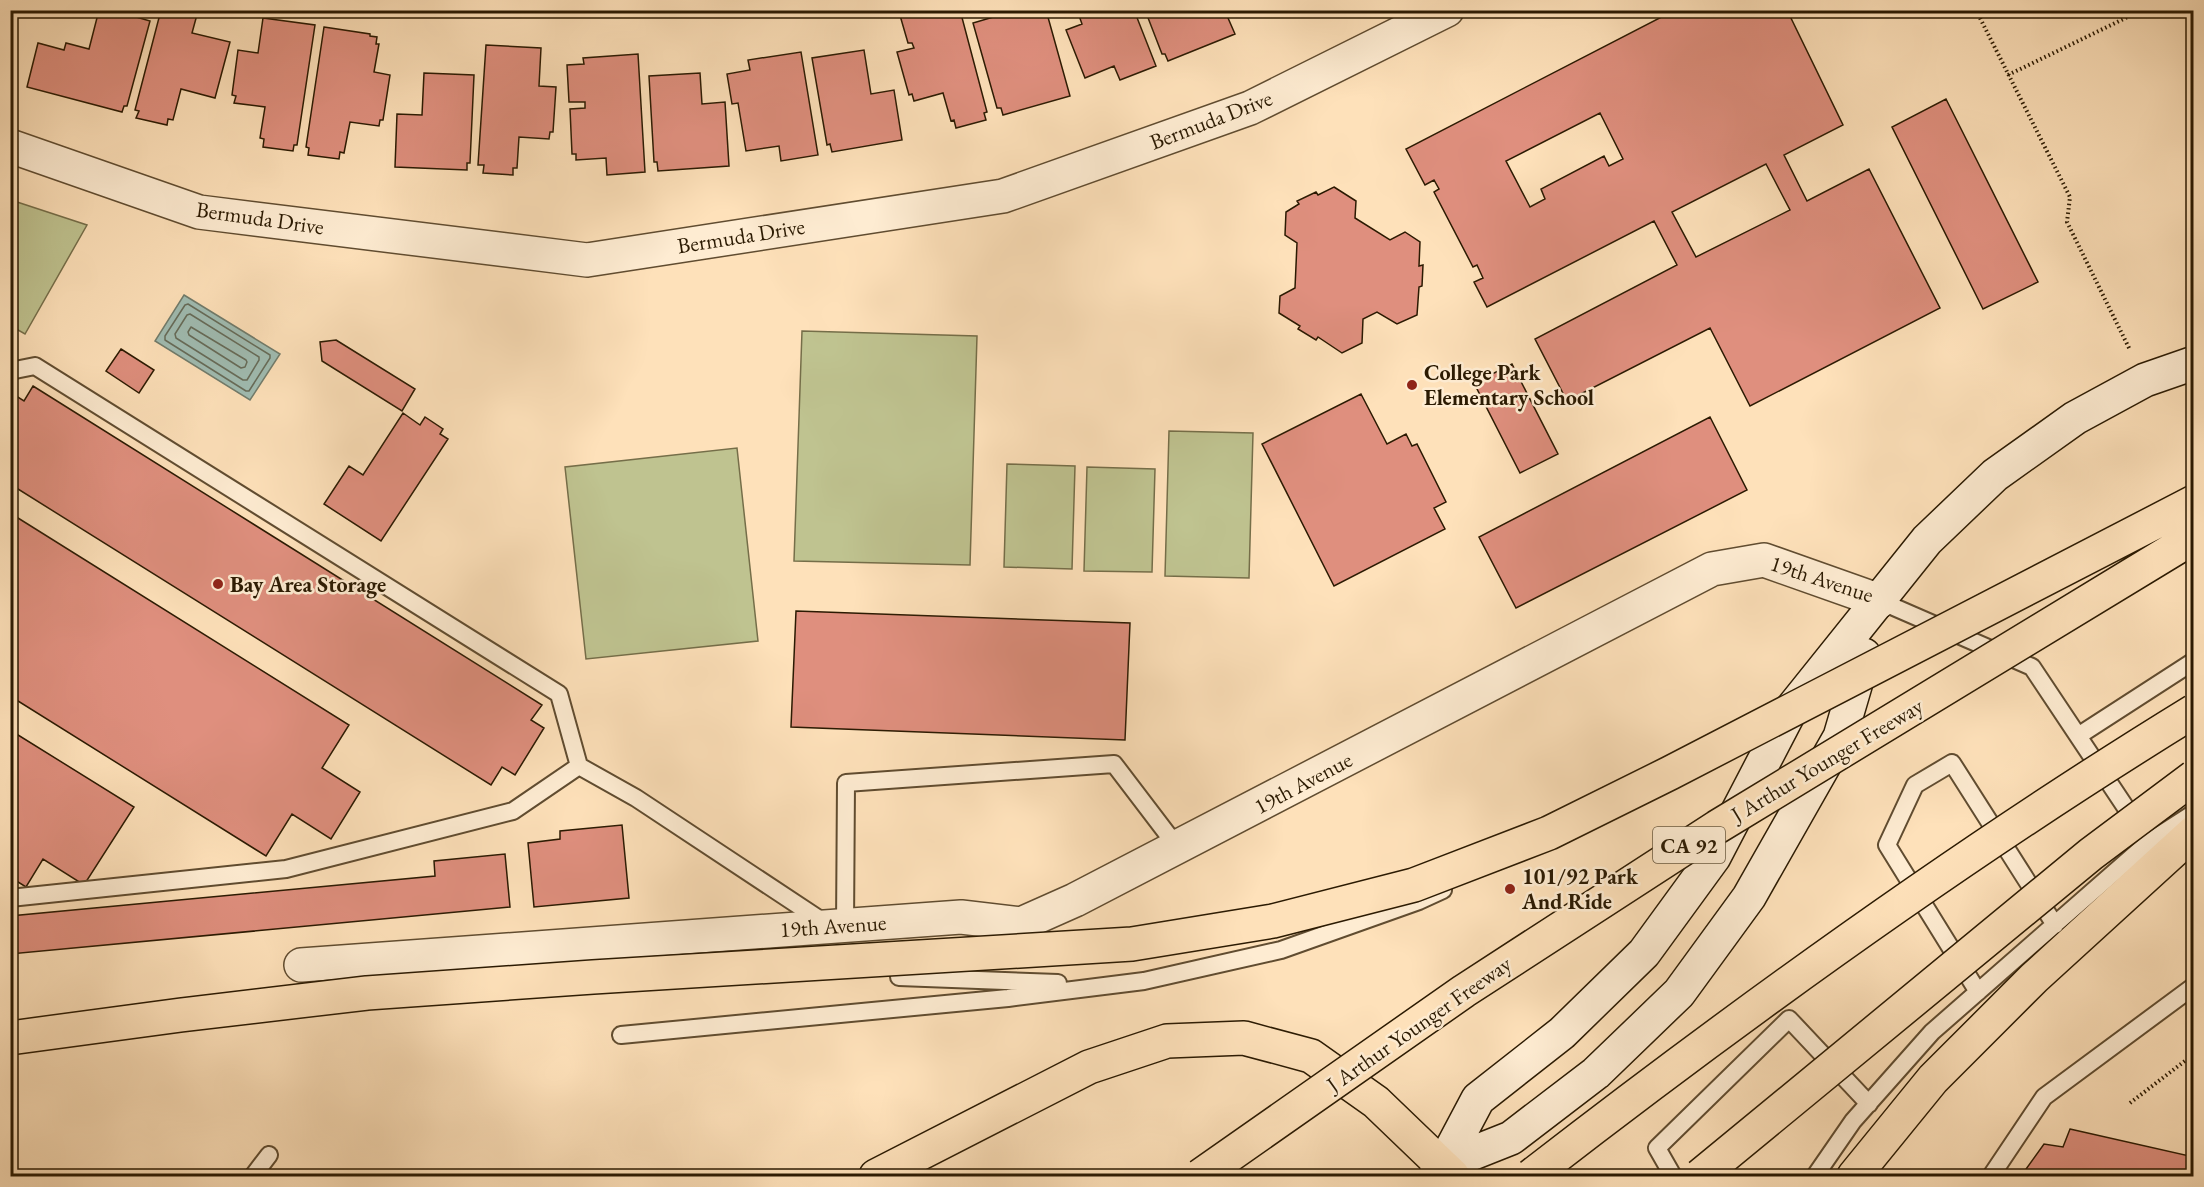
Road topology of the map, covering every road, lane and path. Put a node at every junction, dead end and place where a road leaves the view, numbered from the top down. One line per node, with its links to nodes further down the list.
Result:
1 (1447, 10): 5 (street, Bermuda Drive)
2 (1976, 10): 4 (path)
3 (2142, 10): 4 (path)
4 (2008, 75): 8 (path)
5 (10, 146)
6 (2193, 363): 8 (street, 19th Avenue)
7 (10, 371): 17 (lane)
8 (2145, 380): 12 (street, 19th Avenue)
9 (2193, 502): 18 (highway, bridge)
10 (2193, 537): 41 (highway, J Arthur Younger Freeway / CA 92, bridge)
11 (2193, 543): 13 (lane)
12 (1880, 601): 13 (lane); 23 (street, 19th Avenue); 38 (street); 38 (street)
13 (2008, 657): 16 (lane)
14 (2193, 661): 16 (lane)
15 (2193, 711): 42 (highway, bridge)
16 (2078, 736): 22 (lane)
17 (579, 766): 24 (lane); 26 (lane)
18 (1670, 773): 32 (lane, bridge); 33 (highway, bridge)
19 (2193, 777): 44 (highway, bridge)
20 (2193, 813): 22 (lane)
21 (2193, 832): 46 (highway)
22 (2149, 842): 25 (lane)
23 (1178, 848): 26 (street, 19th Avenue); 26 (lane)
24 (10, 898)
25 (2055, 924): 31 (lane); 31 (lane)
26 (838, 926): 27 (street, 19th Avenue)
27 (301, 964)
28 (898, 976): 29 (lane)
29 (1068, 984)
30 (2193, 986): 47 (lane)
31 (1978, 992): 36 (lane)
32 (621, 1035)
33 (10, 1038)
34 (2193, 1054): 35 (path)
35 (2130, 1103)
36 (1869, 1104): 43 (lane); 45 (lane)
37 (269, 1155): 39 (lane)
38 (1441, 1173): 40 (highway)
39 (253, 1176)
40 (876, 1176)
41 (1200, 1176)
42 (1531, 1176)
43 (1673, 1176)
44 (1700, 1176)
45 (1815, 1176)
46 (1854, 1176)
47 (1991, 1176)

